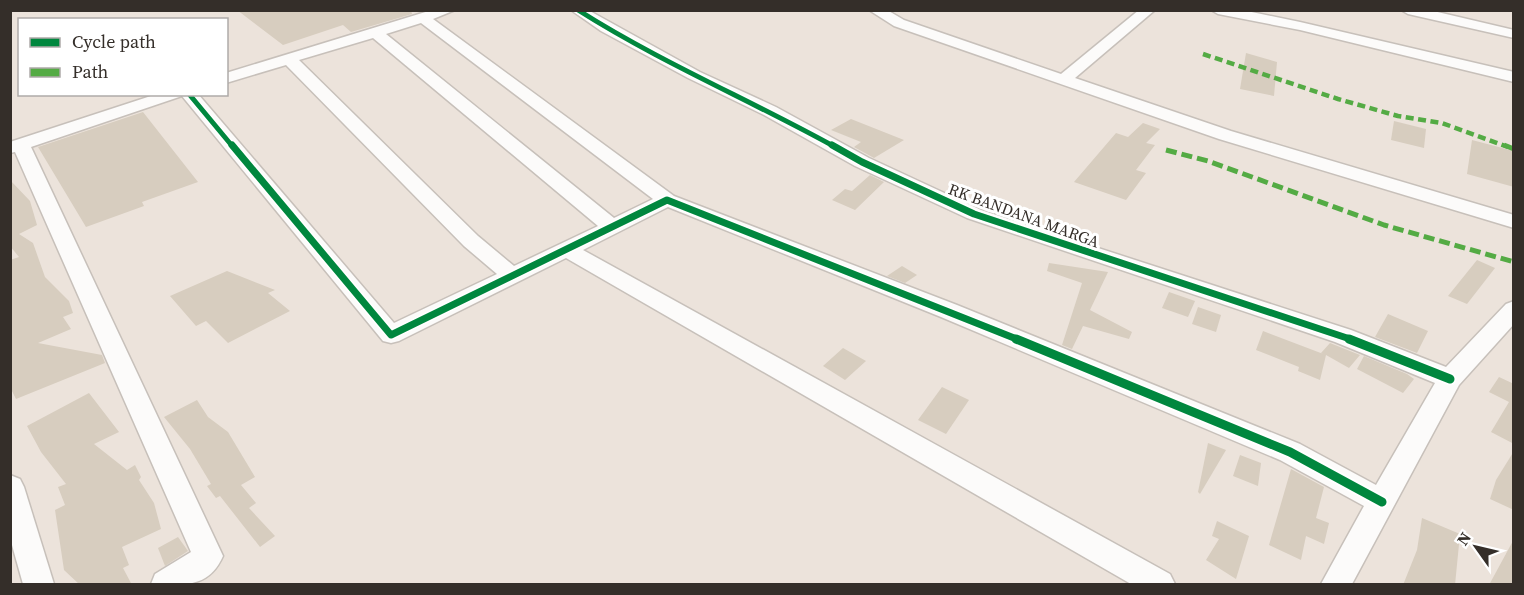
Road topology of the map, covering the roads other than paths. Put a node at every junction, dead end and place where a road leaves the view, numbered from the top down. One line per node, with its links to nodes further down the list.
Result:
1 (448, 10): 7 (street)
2 (578, 10): 23 (street, RK BANDANA MARGA)
3 (876, 10): 13 (street)
4 (1148, 10): 13 (street)
5 (1218, 10): 12 (street)
6 (1408, 10): 9 (street)
7 (423, 18): 8 (street); 17 (street)
8 (375, 32): 10 (street); 19 (street)
9 (1514, 34)
10 (288, 58): 11 (street); 21 (street)
11 (228, 77)
12 (1514, 77)
13 (1063, 80): 18 (street)
14 (168, 96): 16 (street)
15 (191, 96): 21 (street)
16 (16, 146): 27 (street)
17 (667, 200): 19 (street); 25 (street)
18 (1514, 222)
19 (612, 227): 20 (street)
20 (566, 249): 21 (street); 28 (street)
21 (512, 276)
22 (1514, 309): 23 (street)
23 (1450, 379): 25 (street)
24 (10, 487): 26 (street)
25 (1382, 502): 29 (street)
26 (39, 585)
27 (166, 585)
28 (1159, 585)
29 (1336, 585)

